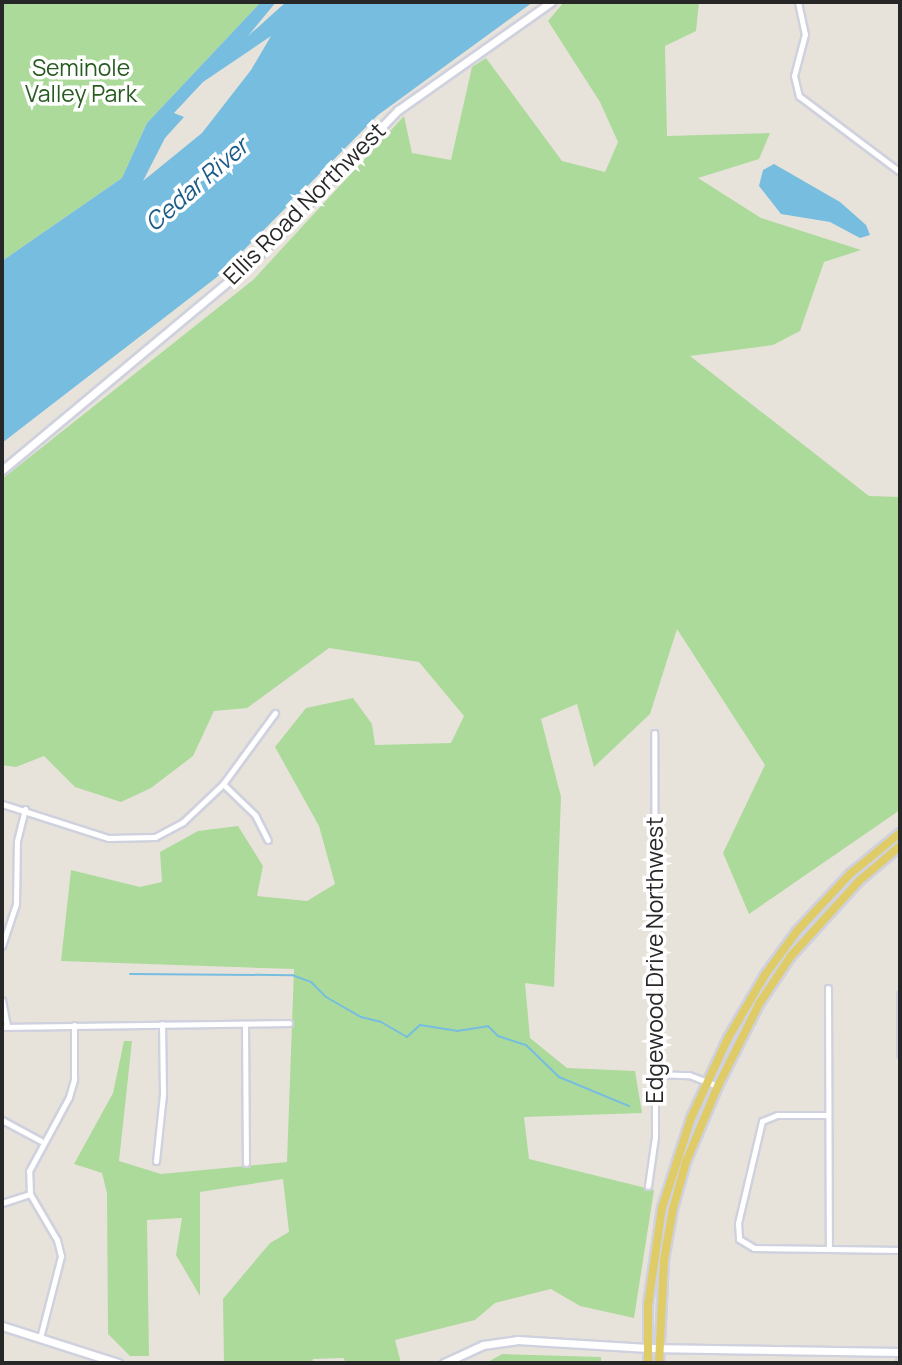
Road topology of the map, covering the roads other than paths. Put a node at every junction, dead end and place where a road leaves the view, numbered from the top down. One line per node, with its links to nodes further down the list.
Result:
1 (551, 2): 4 (street, Ellis Road Northwest)
2 (798, 2): 3 (street)
3 (900, 172)
4 (2, 470)
5 (275, 713): 7 (street)
6 (654, 733): 23 (street, Edgewood Drive Northwest)
7 (223, 784): 9 (street); 11 (street)
8 (2, 804): 9 (street)
9 (25, 809): 13 (street)
10 (900, 833): 24 (main road)
11 (268, 840)
12 (900, 846): 25 (main road)
13 (2, 946)
14 (828, 988): 26 (street)
15 (900, 994): 22 (street)
16 (2, 1000): 21 (street)
17 (289, 1023): 19 (street)
18 (162, 1024): 19 (street); 20 (street); 29 (street)
19 (245, 1024): 30 (street)
20 (74, 1025): 21 (street); 28 (street)
21 (4, 1027)
22 (900, 1054)
23 (655, 1074): 24 (street); 31 (street, Edgewood Drive Northwest)
24 (708, 1082): 25 (street); 38 (main road)
25 (718, 1086): 39 (main road)
26 (828, 1115): 34 (street); 34 (street)
27 (2, 1120): 28 (street)
28 (41, 1141): 32 (street)
29 (156, 1161)
30 (246, 1163)
31 (648, 1186)
32 (30, 1194): 33 (street); 37 (street)
33 (2, 1203)
34 (829, 1249): 35 (street)
35 (900, 1250)
36 (2, 1326): 37 (street)
37 (40, 1338): 42 (street)
38 (648, 1348): 39 (street); 43 (street); 44 (main road)
39 (659, 1348): 40 (street); 45 (main road)
40 (900, 1352)
41 (900, 1358): 46 (street)
42 (118, 1363)
43 (444, 1363)
44 (648, 1363)
45 (659, 1363)
46 (899, 1363)

